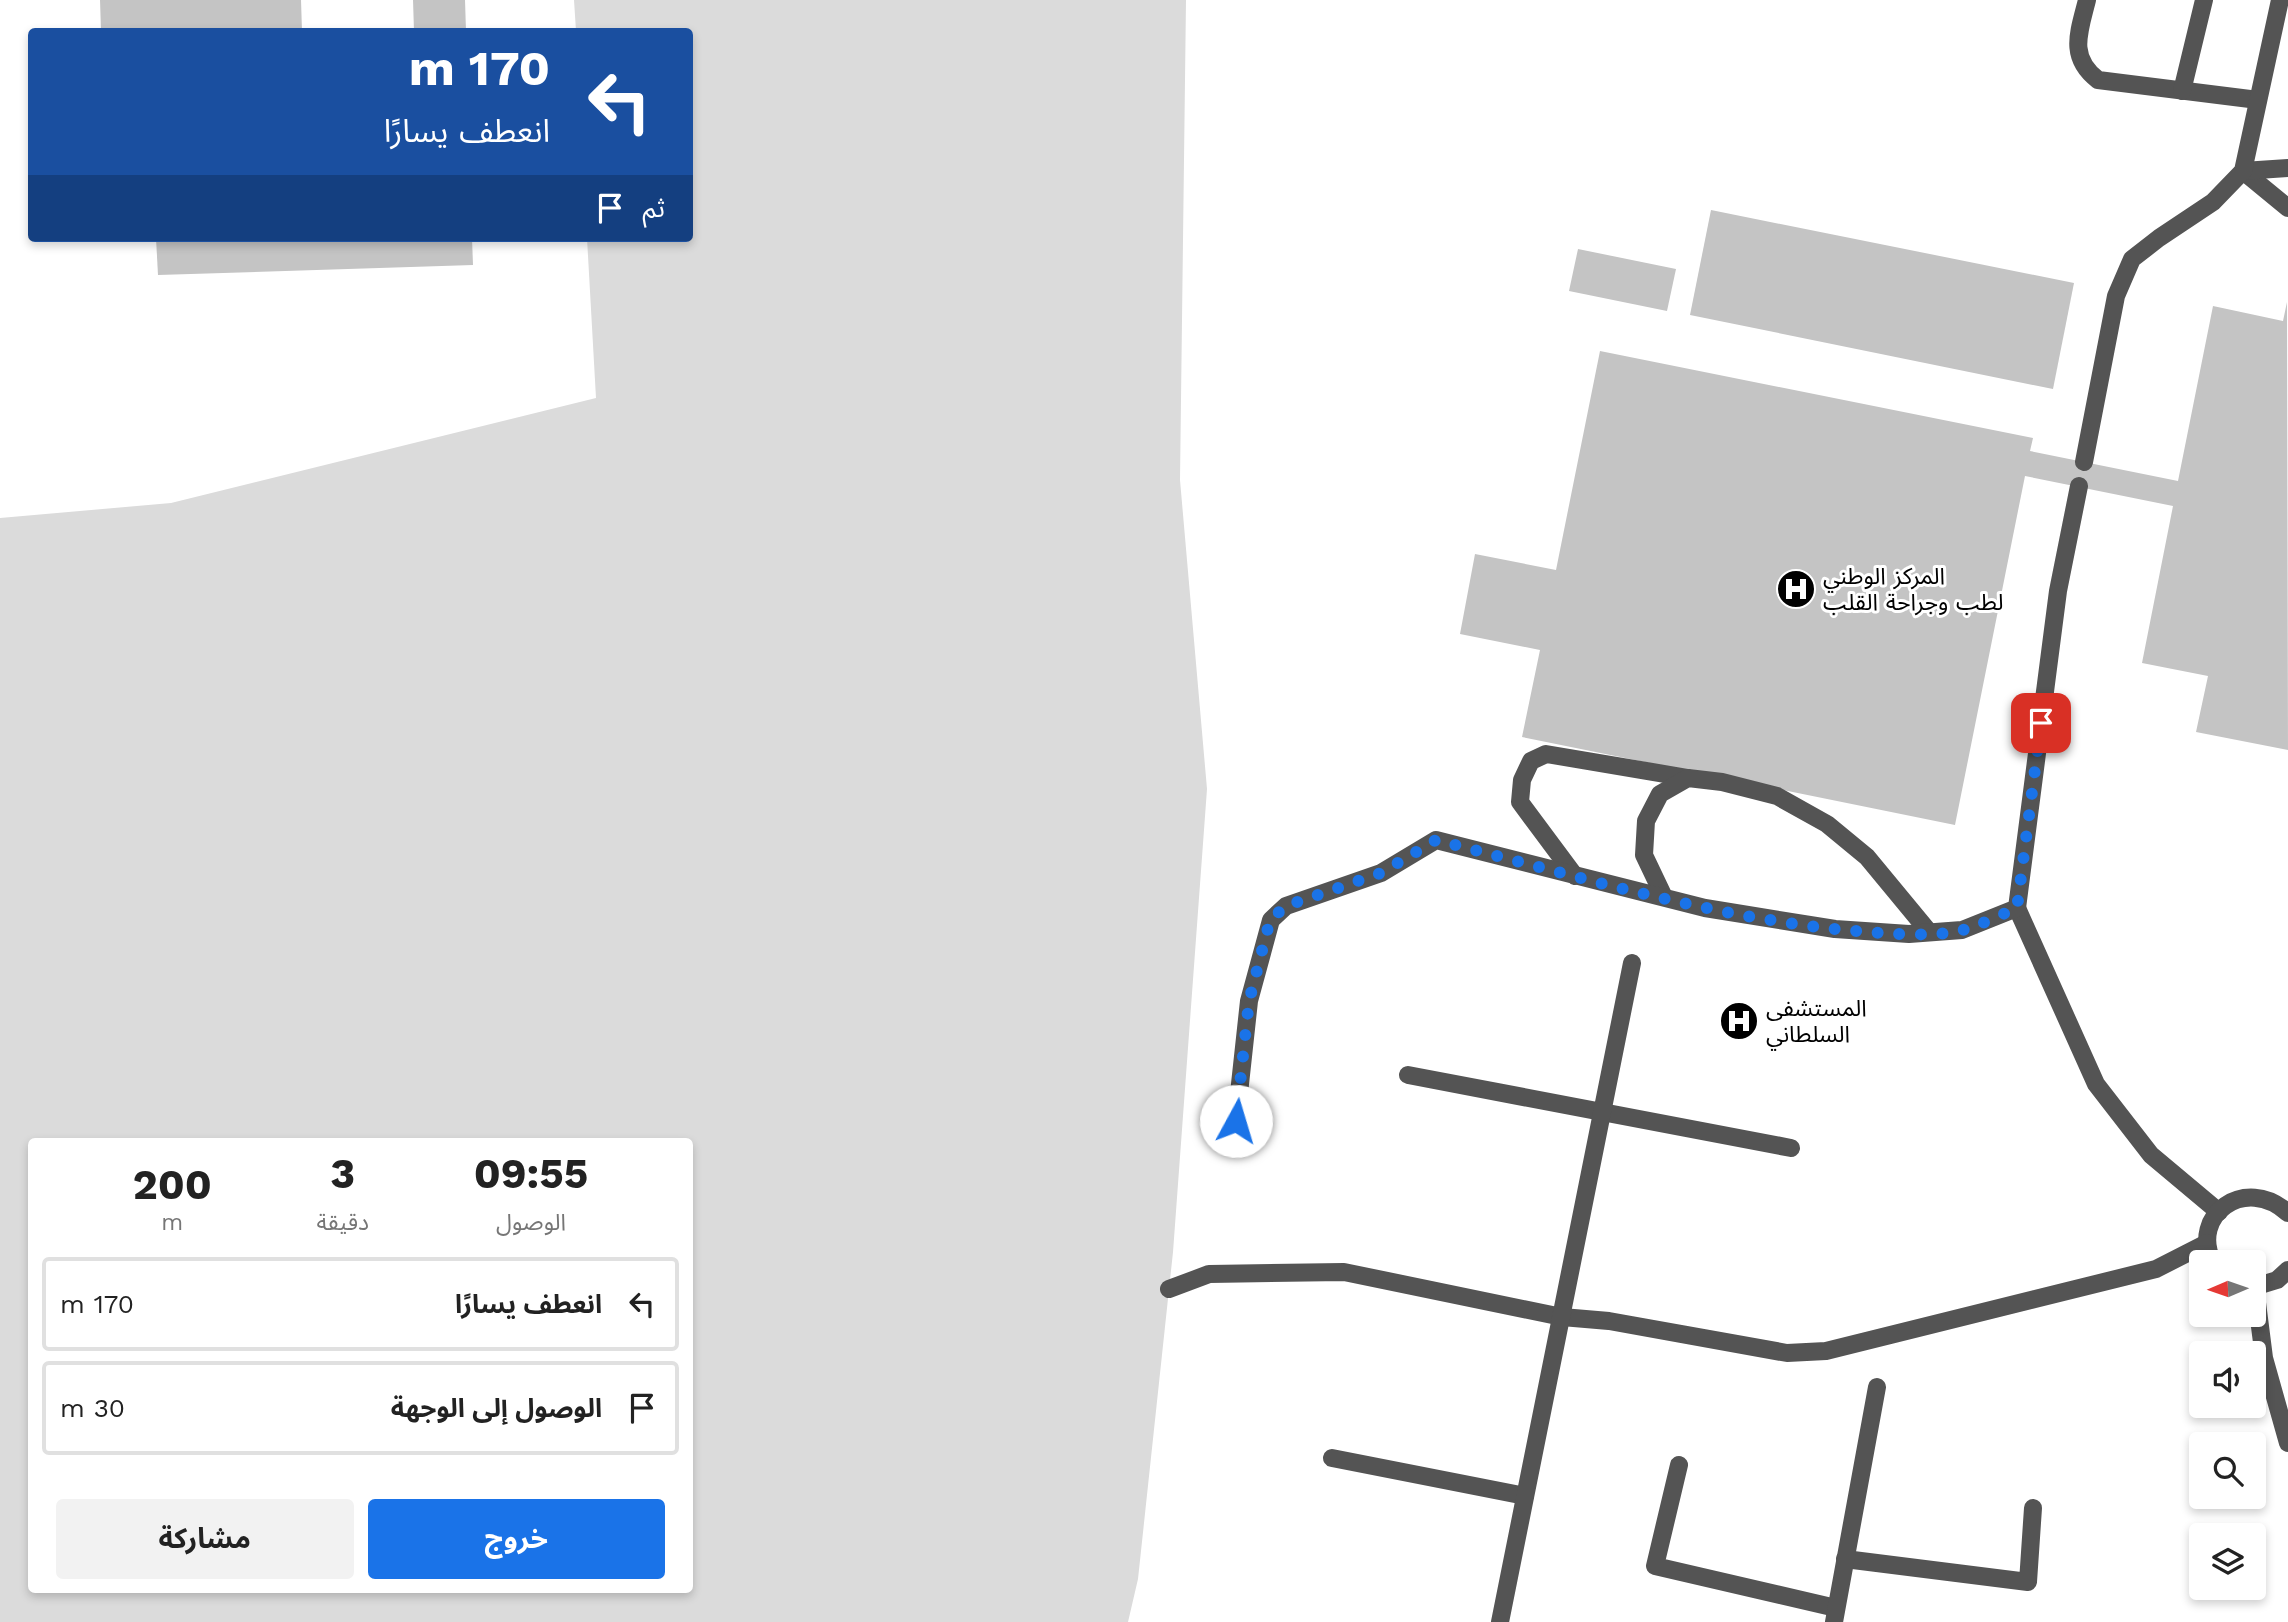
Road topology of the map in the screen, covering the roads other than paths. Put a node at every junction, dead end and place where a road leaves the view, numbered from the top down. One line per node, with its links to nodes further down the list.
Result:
1 (2087, 0): 4 (street)
2 (2204, 0): 4 (street)
3 (2280, 0): 5 (street)
4 (2182, 90): 5 (street)
5 (2258, 100): 7 (street)
6 (2288, 168): 7 (street)
7 (2243, 171): 8 (street); 9 (street)
8 (2288, 208)
9 (2084, 462)
10 (2079, 486): 14 (street)
11 (1688, 778): 12 (street); 13 (street); 15 (street)
12 (1575, 876): 13 (street); 19 (street)
13 (1664, 897): 15 (street)
14 (2017, 908): 15 (street); 21 (street)
15 (1929, 933)
16 (1632, 963): 18 (street)
17 (1408, 1075): 18 (street)
18 (1602, 1112): 20 (street); 28 (street)
19 (1236, 1121)
20 (1791, 1148)
21 (2219, 1212): 22 (street); 23 (street)
22 (2288, 1213)
23 (2207, 1243): 24 (street); 28 (street)
24 (2209, 1250)
25 (2287, 1272): 26 (street)
26 (2266, 1283)
27 (1169, 1289): 28 (street)
28 (1562, 1317): 34 (street)
29 (2260, 1327): 31 (street)
30 (1877, 1387): 36 (street)
31 (2288, 1443)
32 (1332, 1458): 34 (street)
33 (1679, 1465): 37 (street)
34 (1525, 1496): 38 (street)
35 (2033, 1508): 36 (street)
36 (1845, 1559): 37 (street)
37 (1835, 1615)
38 (1500, 1622)

